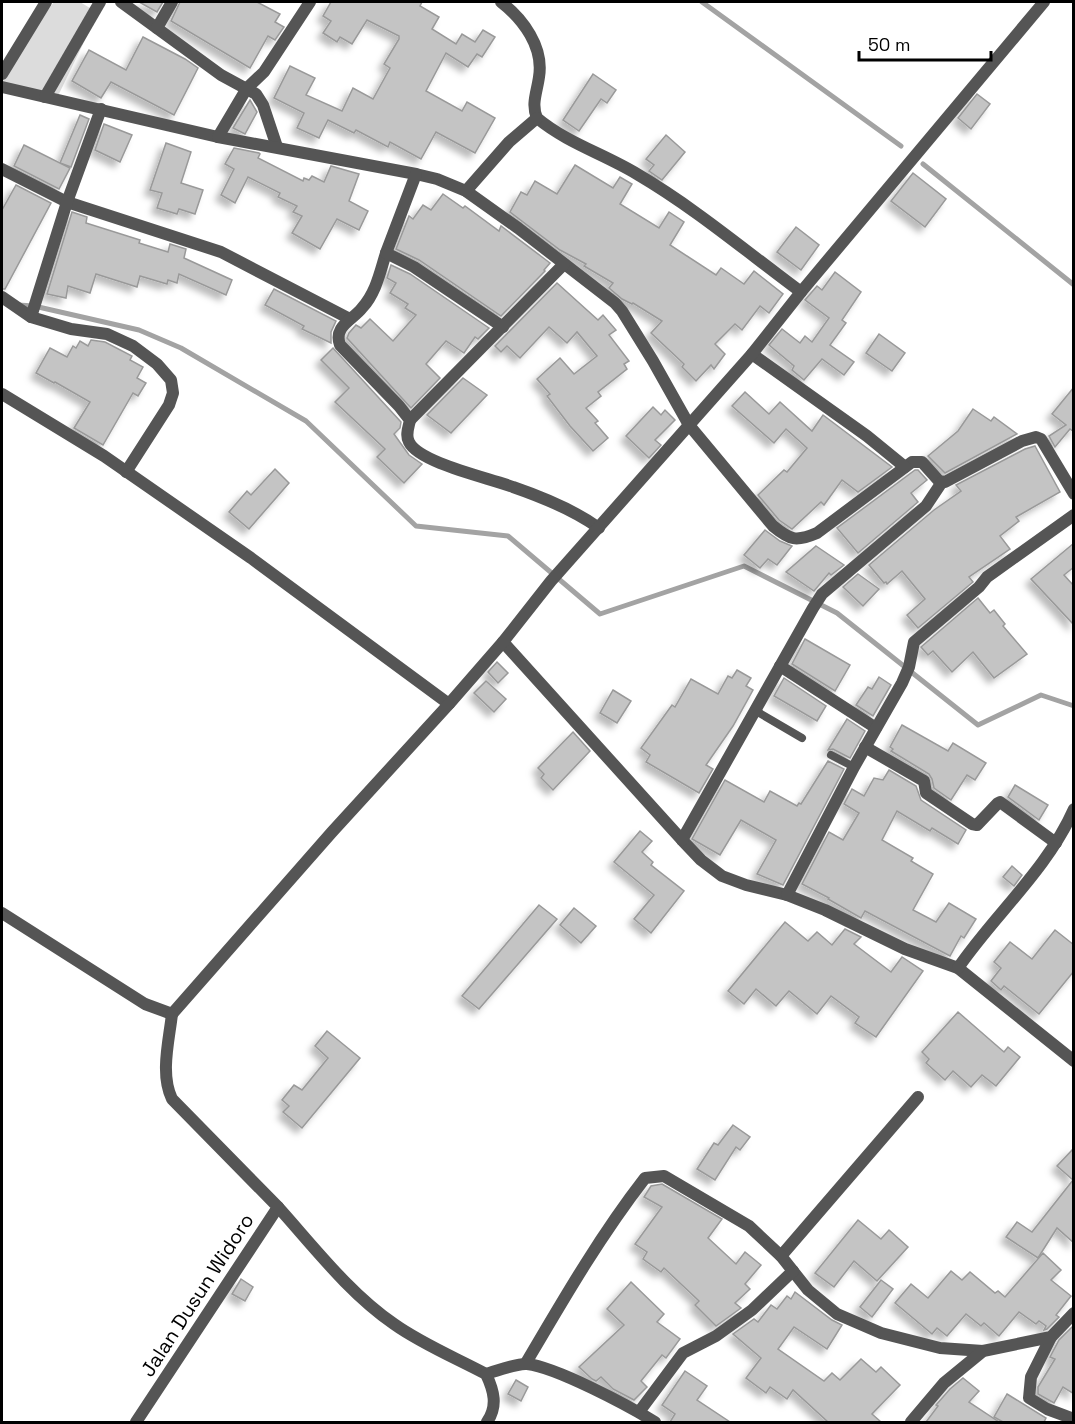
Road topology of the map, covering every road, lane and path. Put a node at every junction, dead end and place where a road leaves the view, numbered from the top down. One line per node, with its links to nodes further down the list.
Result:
1 (46, 2): 9 (street)
2 (99, 2): 12 (street)
3 (121, 2): 8 (street)
4 (172, 2): 8 (street)
5 (310, 2): 11 (street)
6 (501, 2): 14 (street)
7 (1044, 2): 23 (street)
8 (156, 28): 11 (street)
9 (2, 74)
10 (2, 87): 12 (street)
11 (247, 88): 15 (street); 16 (street)
12 (45, 97): 13 (street)
13 (101, 109): 15 (street); 20 (street)
14 (537, 118): 19 (street); 23 (street)
15 (218, 136): 16 (street)
16 (277, 147): 18 (street)
17 (2, 169): 20 (street)
18 (416, 174): 19 (street); 21 (street)
19 (466, 191): 22 (street)
20 (67, 202): 25 (street); 26 (street)
21 (386, 253): 26 (street); 27 (street)
22 (564, 264): 27 (street); 31 (street)
23 (801, 292): 28 (street)
24 (2, 297): 25 (street)
25 (31, 317): 33 (street)
26 (350, 319): 30 (street)
27 (503, 327): 30 (street)
28 (752, 354): 31 (street); 32 (street)
29 (2, 394): 33 (street)
30 (410, 420): 37 (street)
31 (689, 425): 32 (street); 37 (street)
32 (905, 466): 34 (street)
33 (126, 472): 40 (street)
34 (942, 482): 35 (street); 39 (street)
35 (1074, 494)
36 (1074, 514): 42 (street)
37 (600, 528): 38 (street)
38 (503, 642): 40 (street); 48 (street)
39 (780, 666): 41 (street); 42 (street)
40 (449, 704): 53 (street)
41 (756, 711): 43 (lane); 48 (street)
42 (876, 728): 44 (street)
43 (802, 738)
44 (866, 747): 46 (street); 49 (street)
45 (831, 755): 46 (lane)
46 (854, 767): 50 (street)
47 (1074, 809): 49 (street)
48 (682, 840): 50 (street)
49 (1056, 843): 52 (street)
50 (787, 895): 52 (street)
51 (2, 913): 53 (street)
52 (958, 968): 54 (street)
53 (172, 1014): 56 (street, Jalan Dusun Widoro)
54 (1074, 1061)
55 (918, 1096): 57 (street)
56 (278, 1208): 63 (street); 66 (street, Jalan Dusun Widoro)
57 (781, 1256): 58 (street); 62 (street)
58 (793, 1271): 61 (street); 64 (street)
59 (1074, 1313): 60 (street)
60 (1051, 1337): 61 (street); 65 (street)
61 (983, 1351): 69 (street)
62 (526, 1363): 63 (street); 64 (street)
63 (486, 1374): 67 (street)
64 (639, 1412): 68 (street)
65 (1074, 1419)
66 (136, 1422)
67 (487, 1422)
68 (655, 1422)
69 (911, 1422)

